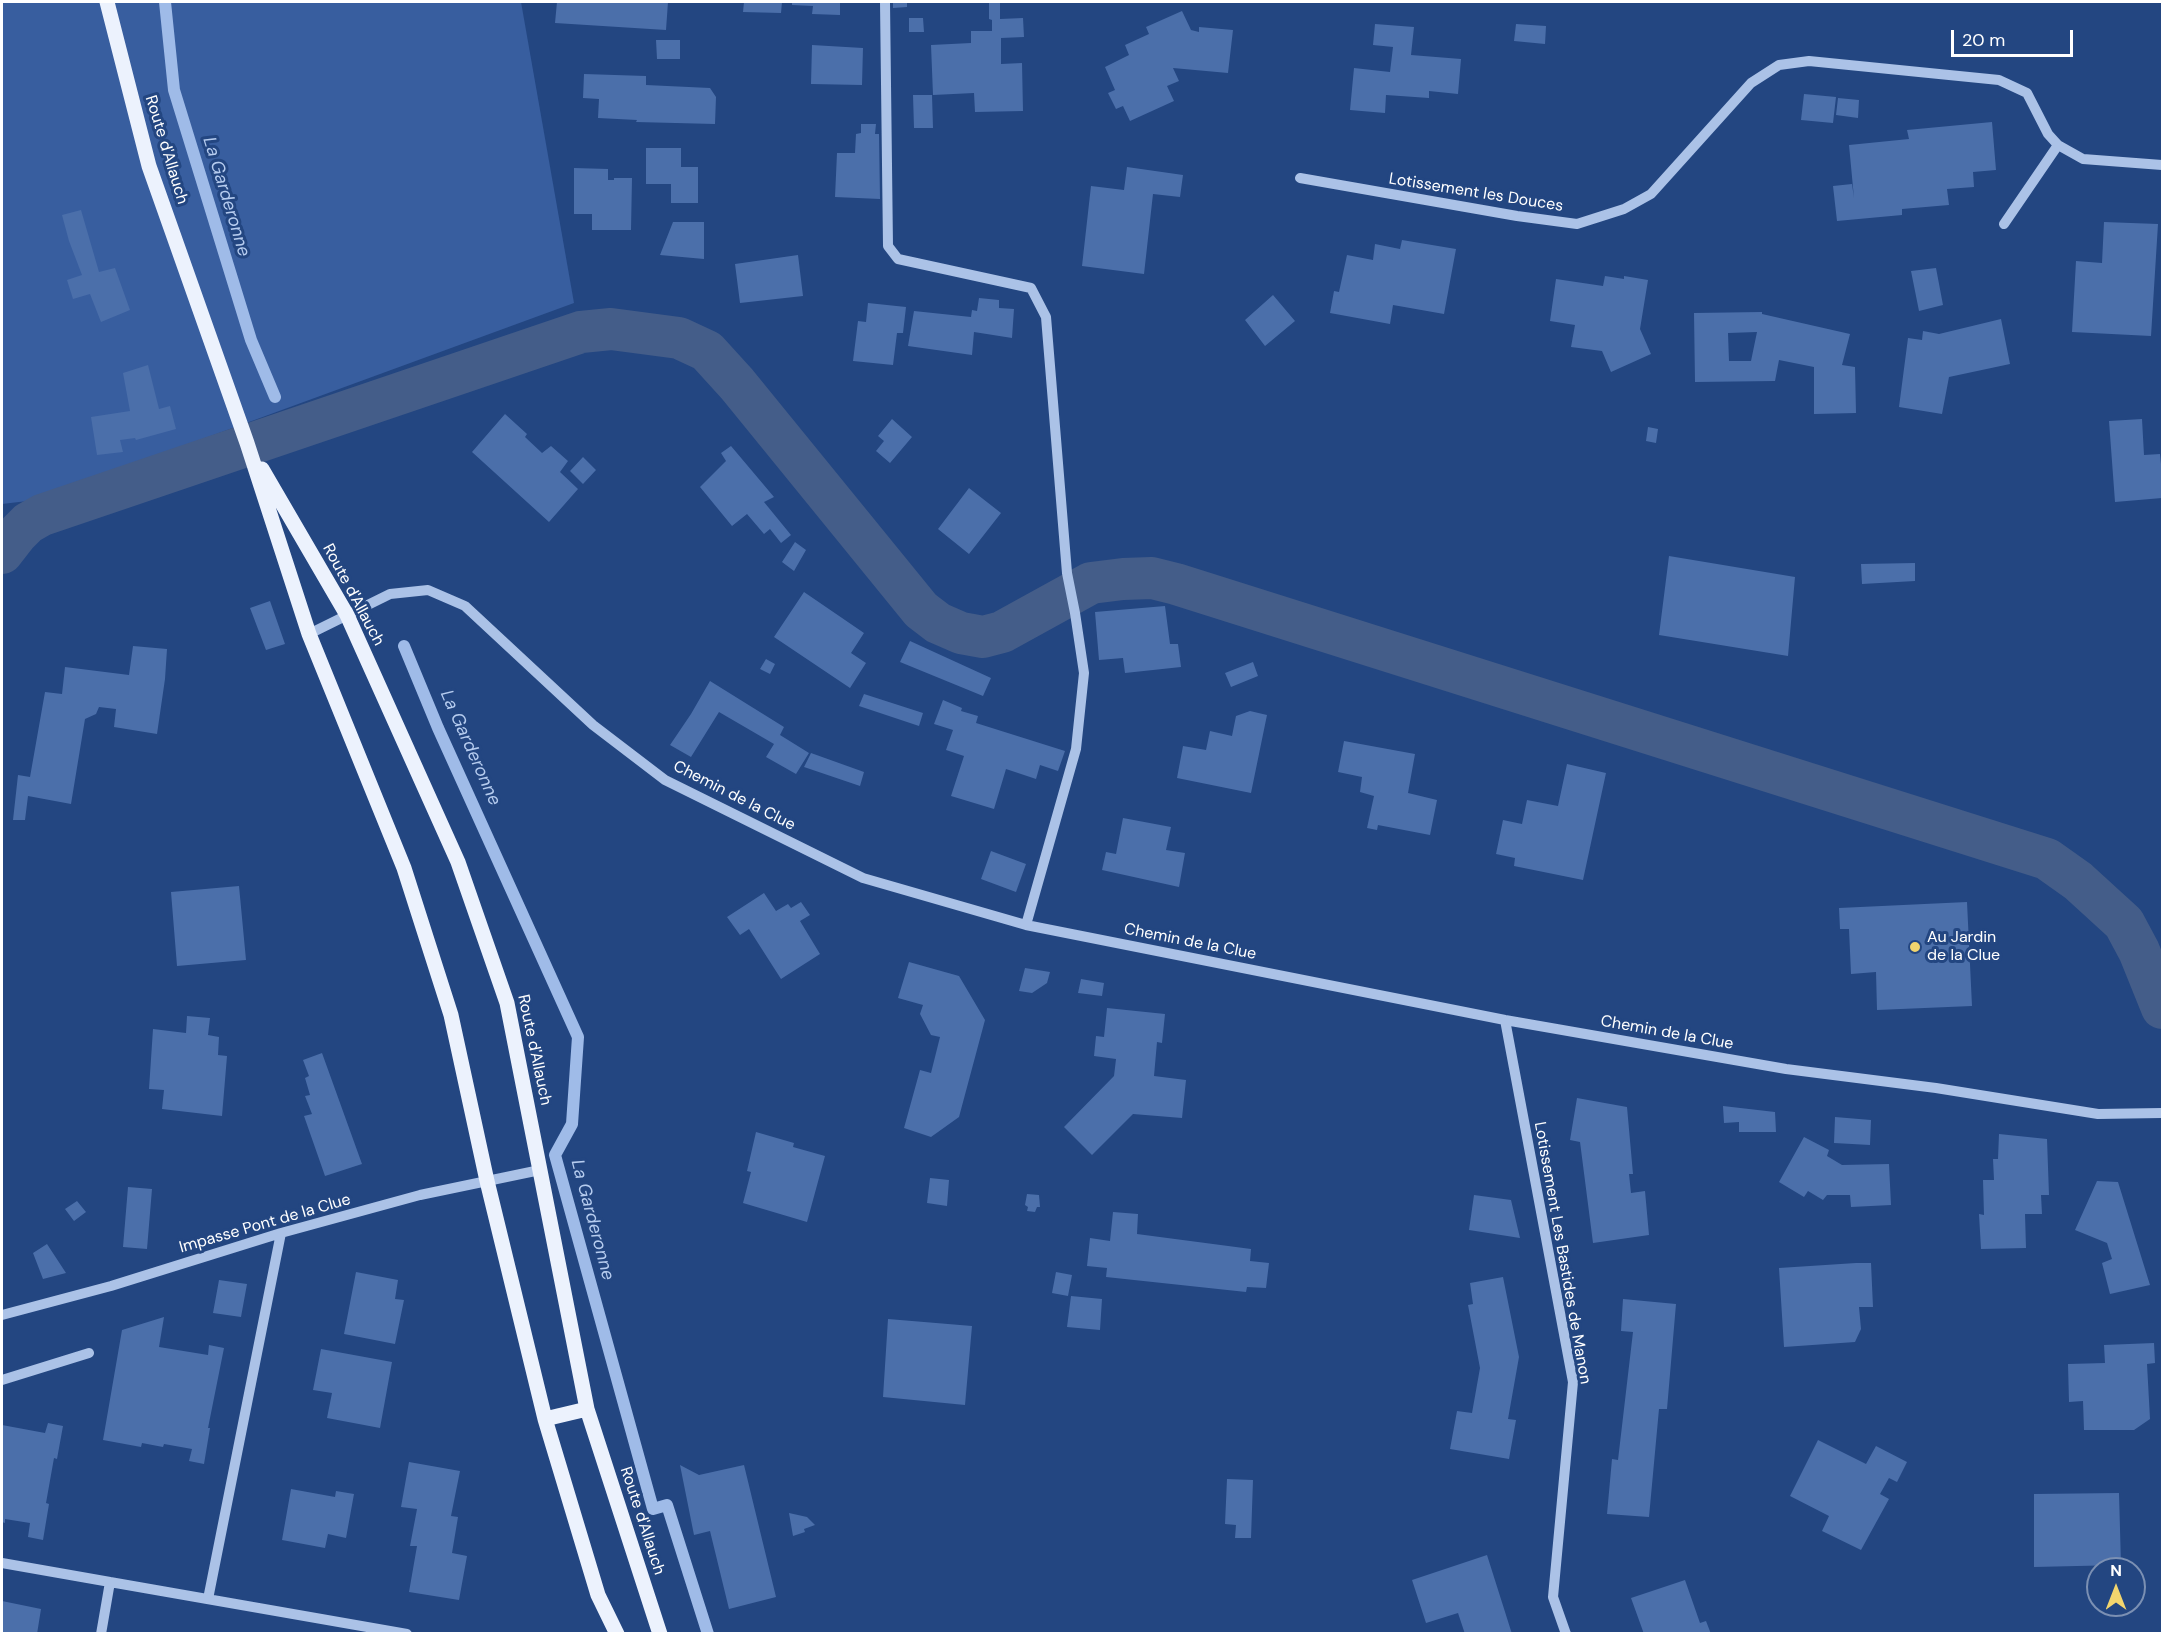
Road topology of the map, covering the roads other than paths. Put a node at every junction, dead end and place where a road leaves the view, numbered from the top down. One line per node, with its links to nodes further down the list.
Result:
1 (885, 2): 10 (street)
2 (107, 3): 7 (main road, Route d'Allauch)
3 (2058, 144): 4 (street, Lotissement les Douces); 5 (street, Lotissement les Douces); 6 (street)
4 (2163, 165)
5 (1300, 178)
6 (2004, 224)
7 (247, 443): 8 (main road, Route d'Allauch); 9 (main road, Route d'Allauch)
8 (347, 615): 9 (street, Chemin de la Clue); 10 (street, Chemin de la Clue); 13 (main road, Route d'Allauch)
9 (309, 634): 14 (main road, Route d'Allauch)
10 (1026, 925): 11 (street, Chemin de la Clue)
11 (1506, 1020): 12 (street, Chemin de la Clue); 28 (street, Lotissement Les Bastides de Manon)
12 (2163, 1113)
13 (540, 1170): 14 (street, Impasse Pont de la Clue); 19 (main road, Route d'Allauch)
14 (487, 1181): 15 (street, Impasse Pont de la Clue); 20 (main road, Route d'Allauch)
15 (280, 1233): 16 (street, Impasse Pont de la Clue); 23 (street)
16 (2, 1315)
17 (89, 1353): 18 (street)
18 (2, 1380)
19 (587, 1409): 20 (main road); 27 (main road, Route d'Allauch)
20 (545, 1419): 26 (main road, Route d'Allauch)
21 (2, 1563): 22 (street)
22 (110, 1582): 23 (street); 24 (street)
23 (208, 1599): 25 (street)
24 (101, 1634)
25 (407, 1634)
26 (617, 1634)
27 (660, 1634)
28 (1566, 1634)

